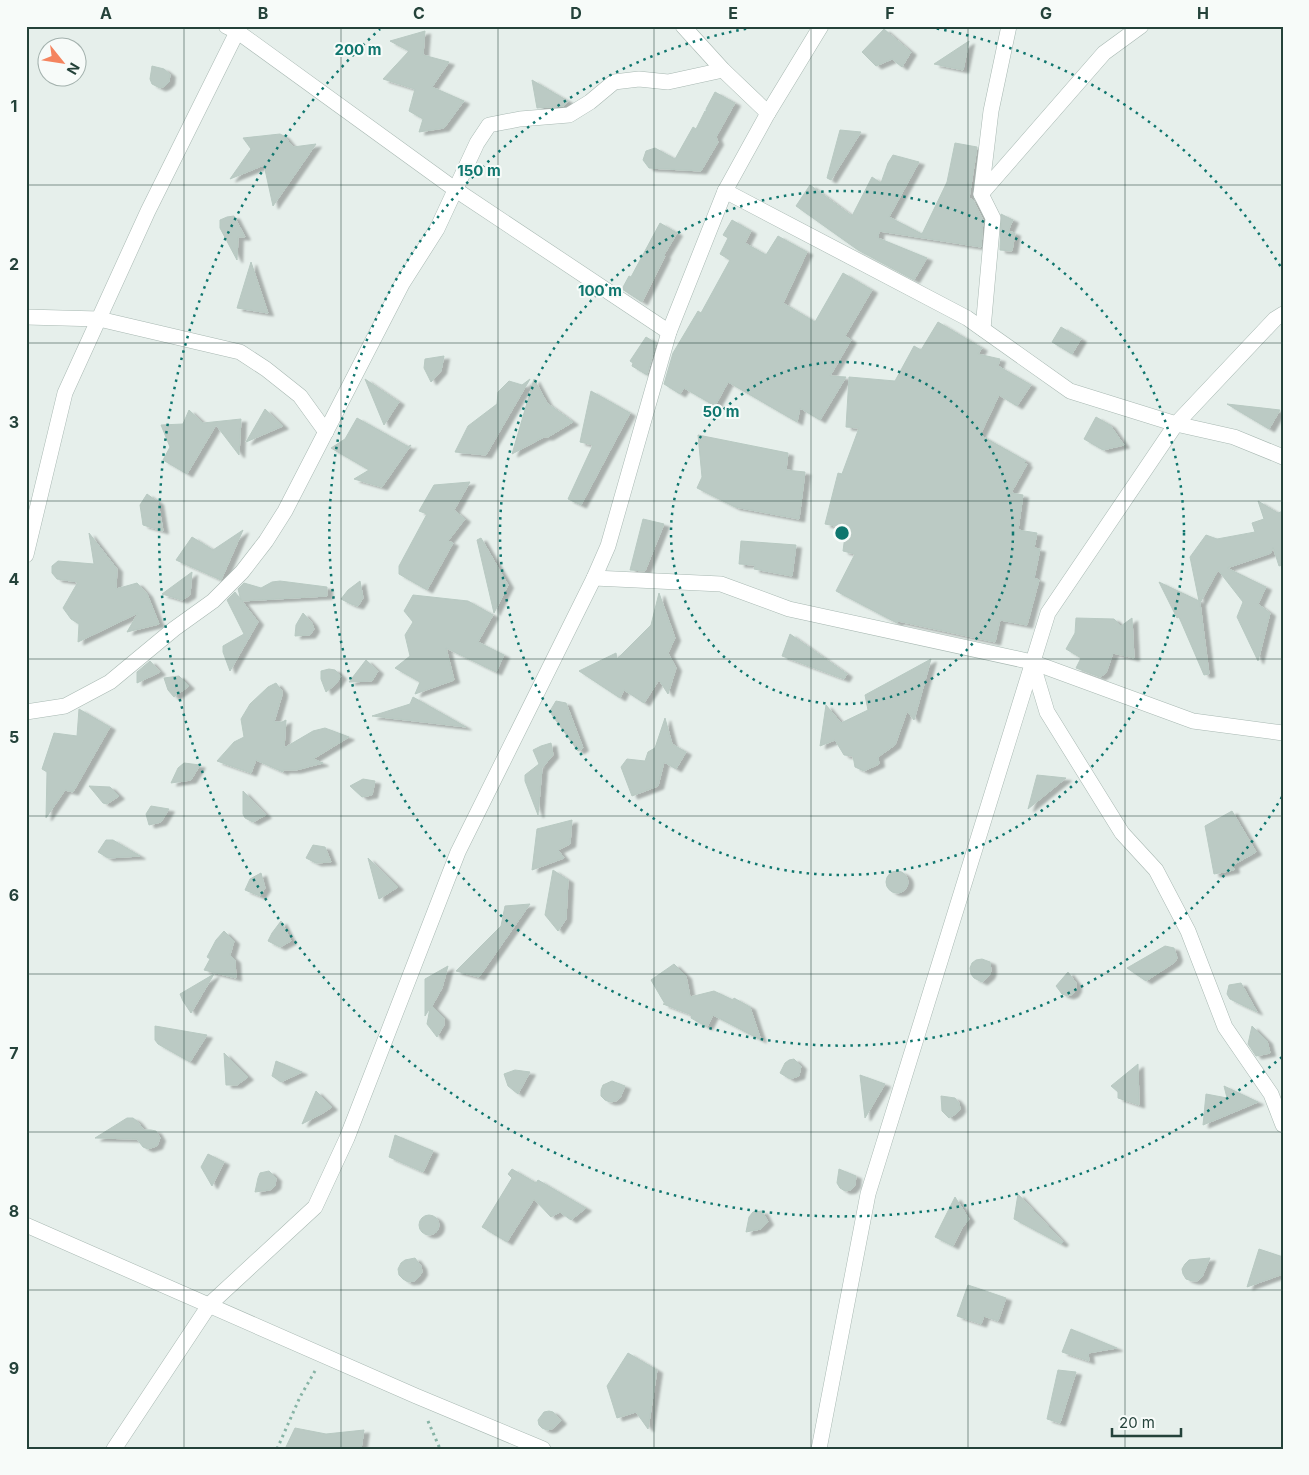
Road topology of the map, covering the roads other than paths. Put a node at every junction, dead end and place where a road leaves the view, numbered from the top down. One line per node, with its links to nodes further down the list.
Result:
1 (683, 26): 6 (street)
2 (821, 26): 7 (street)
3 (1010, 26): 10 (street)
4 (1141, 26): 10 (street)
5 (235, 28): 8 (street); 13 (street)
6 (723, 70): 7 (street); 8 (street)
7 (768, 113): 9 (street)
8 (456, 190): 15 (street); 17 (street)
9 (725, 191): 14 (street); 15 (street)
10 (980, 194): 14 (street)
11 (1283, 314): 16 (street)
12 (26, 317): 13 (street)
13 (99, 319): 17 (street); 19 (street)
14 (983, 329): 16 (street)
15 (669, 332): 20 (street)
16 (1176, 424): 18 (street); 21 (street)
17 (326, 432): 22 (street)
18 (1283, 457)
19 (26, 555)
20 (594, 578): 21 (street); 26 (street)
21 (1032, 662): 23 (street); 24 (street); 29 (street)
22 (26, 712)
23 (1283, 733)
24 (1283, 1126)
25 (26, 1225): 26 (street)
26 (210, 1304): 27 (street); 28 (street)
27 (114, 1449)
28 (543, 1449)
29 (819, 1449)

